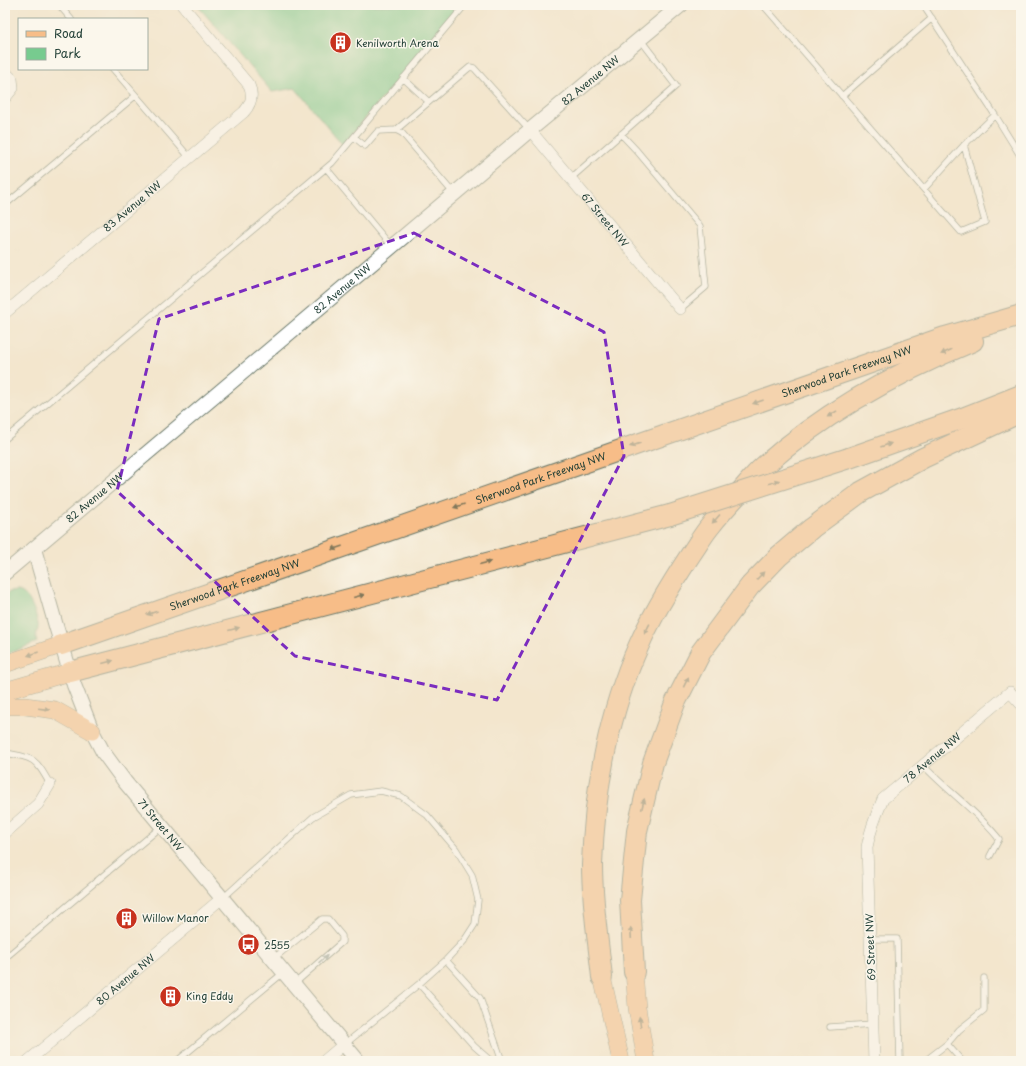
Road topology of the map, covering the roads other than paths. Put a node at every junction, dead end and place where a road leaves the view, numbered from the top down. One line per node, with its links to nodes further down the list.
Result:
1 (60, 5): 7 (lane)
2 (182, 5): 24 (street, 83 Avenue NW)
3 (465, 5): 12 (lane)
4 (681, 5): 9 (street, 82 Avenue NW)
5 (763, 5): 14 (lane)
6 (923, 5): 8 (lane)
7 (70, 18)
8 (932, 18): 14 (lane); 17 (lane)
9 (640, 39): 19 (street, 82 Avenue NW); 20 (lane)
10 (114, 70): 13 (lane)
11 (5, 72): 15 (street)
12 (403, 78): 16 (lane); 21 (lane)
13 (135, 96): 24 (lane); 29 (lane)
14 (842, 96): 27 (lane)
15 (5, 98)
16 (429, 102): 18 (lane); 19 (lane)
17 (995, 115): 22 (lane); 23 (lane)
18 (396, 130): 21 (lane); 28 (lane)
19 (530, 130): 26 (street, 67 Street NW); 28 (street, 82 Avenue NW)
20 (621, 134): 26 (lane); 31 (lane)
21 (354, 137): 25 (lane)
22 (964, 145): 27 (lane); 27 (lane)
23 (1021, 157)
24 (190, 159): 32 (street, 83 Avenue NW)
25 (326, 168): 30 (lane); 37 (lane)
26 (570, 179): 31 (street, 67 Street NW)
27 (924, 189)
28 (454, 194): 30 (street, 82 Avenue NW)
29 (5, 205)
30 (391, 247): 38 (street, 82 Avenue NW)
31 (680, 309)
32 (5, 313)
33 (1021, 315): 40 (highway, Sherwood Park Freeway NW, one-way to 40)
34 (1021, 321): 61 (highway, one-way to 61)
35 (1021, 395): 42 (highway, one-way to 35, bridge)
36 (1021, 412): 60 (highway, one-way to 36)
37 (5, 438)
38 (34, 549): 39 (street, 82 Avenue NW); 40 (street, 71 Street NW)
39 (5, 573)
40 (61, 645): 41 (main road, one-way to 41); 42 (street, 71 Street NW)
41 (5, 664)
42 (70, 672): 43 (main road); 46 (street, 71 Street NW)
43 (5, 691)
44 (1021, 704): 48 (street, 78 Avenue NW)
45 (5, 706): 46 (main road, one-way to 46)
46 (92, 731): 50 (street, 71 Street NW)
47 (5, 753): 49 (lane)
48 (923, 765): 52 (street, 78 Avenue NW); 53 (lane)
49 (50, 784): 51 (street)
50 (161, 826): 54 (street, 71 Street NW); 56 (lane)
51 (5, 833)
52 (869, 834): 55 (street, 69 Street NW)
53 (990, 856)
54 (222, 898): 57 (street, 71 Street NW); 58 (lane); 69 (street, 80 Avenue NW)
55 (870, 939): 65 (street, 69 Street NW); 78 (lane)
56 (5, 958)
57 (272, 959): 59 (street, 71 Street NW); 63 (lane, one-way to 57)
58 (446, 960): 64 (lane); 74 (lane)
59 (284, 972): 63 (street, 71 Street NW); 70 (lane)
60 (634, 972): 76 (main road, one-way to 60)
61 (602, 977): 75 (main road)
62 (984, 978): 68 (lane)
63 (293, 984): 67 (street, 71 Street NW)
64 (419, 984): 67 (lane); 73 (lane)
65 (873, 1024): 66 (lane); 77 (street, 69 Street NW)
66 (830, 1026)
67 (344, 1044): 71 (street); 72 (street, 71 Street NW)
68 (947, 1044): 79 (lane); 80 (lane)
69 (28, 1061)
70 (177, 1061)
71 (324, 1061)
72 (358, 1061)
73 (492, 1061)
74 (502, 1061)
75 (621, 1061)
76 (646, 1061)
77 (874, 1061)
78 (900, 1061)
79 (925, 1061)
80 (962, 1061)

